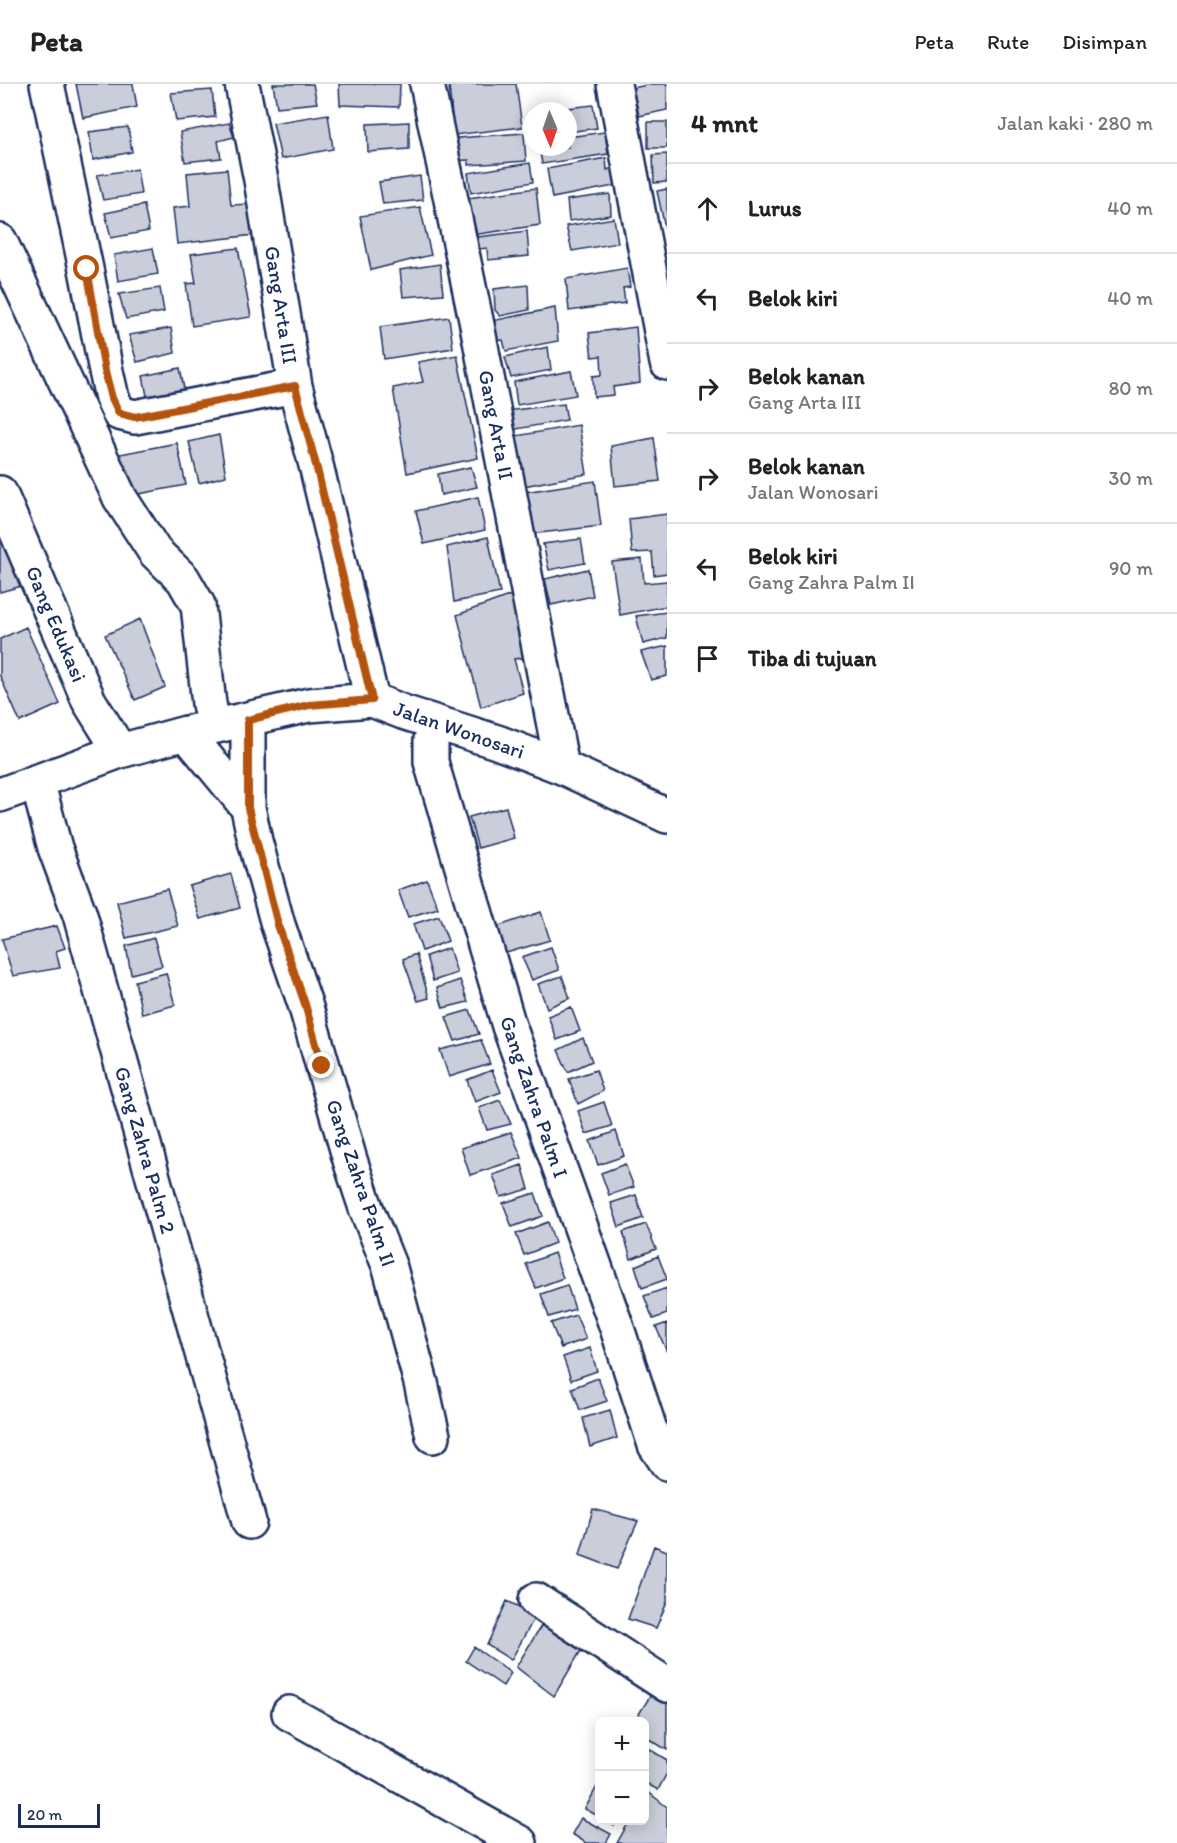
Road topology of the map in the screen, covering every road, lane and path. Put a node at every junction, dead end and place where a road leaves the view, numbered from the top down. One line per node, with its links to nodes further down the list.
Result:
1 (47, 84): 7 (street)
2 (242, 84): 7 (street, Gang Arta III)
3 (427, 84): 14 (street, Gang Arta II)
4 (614, 84): 6 (street)
5 (0, 241): 12 (street)
6 (667, 363)
7 (295, 386): 9 (street, Gang Arta III)
8 (0, 494): 13 (street, Gang Edukasi)
9 (372, 700): 10 (street, Jalan Wonosari); 11 (street, Jalan Wonosari)
10 (248, 720): 12 (street, Jalan Wonosari); 17 (street, Gang Zahra Palm II)
11 (436, 723): 14 (street, Jalan Wonosari); 20 (street, Gang Zahra Palm I)
12 (200, 730): 13 (street, Jalan Wonosari); 17 (street)
13 (120, 751): 15 (street, Jalan Wonosari)
14 (562, 767): 18 (street, Jalan Wonosari)
15 (37, 781): 16 (street, Jalan Wonosari); 21 (street, Gang Zahra Palm 2)
16 (0, 795)
17 (248, 808): 19 (street, Gang Zahra Palm II)
18 (667, 816)
19 (433, 1436)
20 (667, 1463)
21 (249, 1522)
22 (536, 1600): 23 (street)
23 (667, 1685)
24 (289, 1713): 25 (street)
25 (520, 1843)

